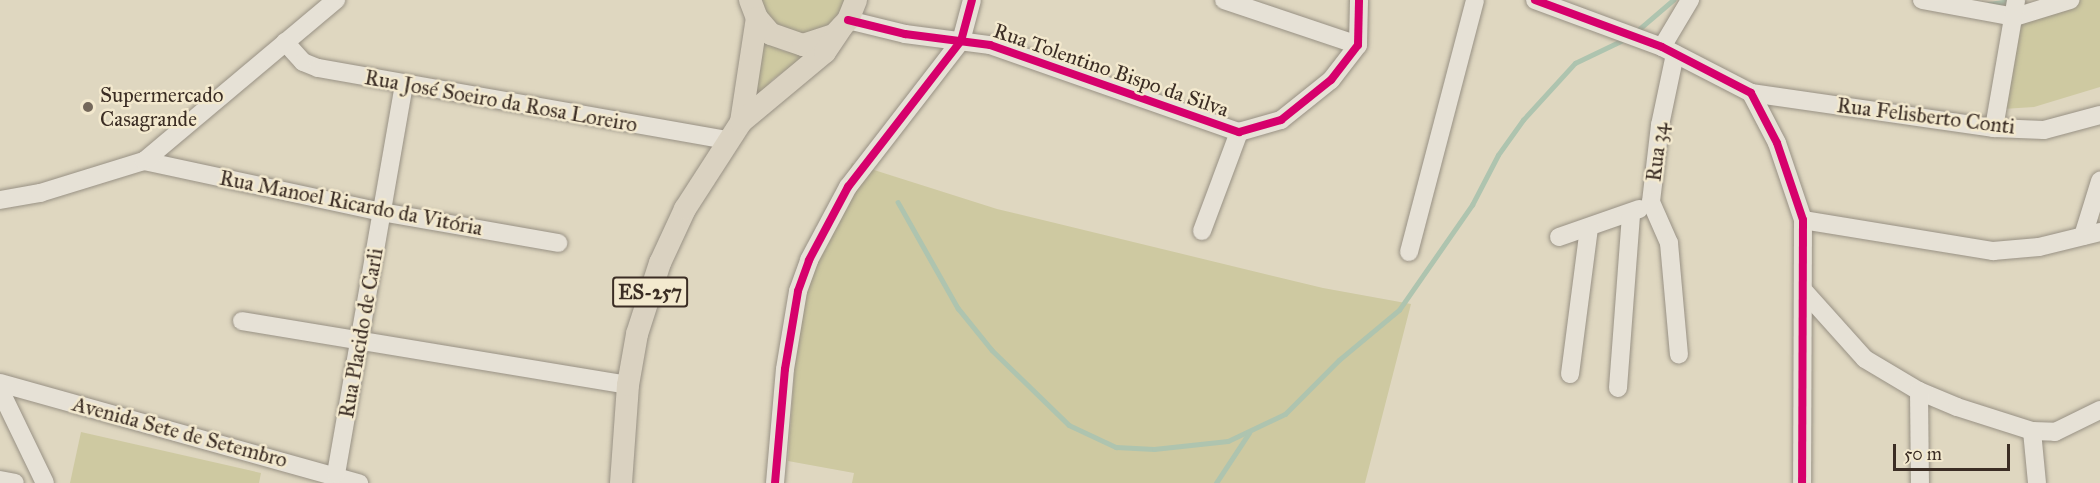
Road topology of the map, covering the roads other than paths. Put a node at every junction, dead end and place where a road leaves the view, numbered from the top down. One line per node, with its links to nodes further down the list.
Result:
1 (336, 0): 14 (street)
2 (972, 0): 13 (street)
3 (1224, 0): 15 (street)
4 (1359, 0): 15 (street)
5 (1475, 0): 36 (street)
6 (1535, 0): 16 (street, Rua Felisberto Conti)
7 (1690, 0): 16 (street, Rua 34)
8 (1922, 0): 11 (street)
9 (2070, 0): 11 (street)
10 (751, 6): 12 (main road); 20 (main road)
11 (2015, 8): 21 (street)
12 (849, 16): 13 (street, Rua Tolentino Bispo da Silva); 20 (main road, ES-257)
13 (961, 41): 22 (street, Rua Tolentino Bispo da Silva); 55 (street)
14 (285, 42): 17 (street, Rua José Soeiro da Rosa Loreiro); 24 (street)
15 (1358, 45): 22 (street, Rua Tolentino Bispo da Silva)
16 (1669, 51): 18 (street, Rua Felisberto Conti); 27 (street, Rua 34)
17 (404, 85): 23 (street, Rua José Soeiro da Rosa Loreiro); 28 (street, Rua Placido de Carli)
18 (1751, 93): 21 (street, Rua Felisberto Conti); 30 (street)
19 (2100, 115): 21 (street, Rua Felisberto Conti)
20 (741, 122): 23 (main road, ES-257)
21 (1994, 128)
22 (1239, 132): 32 (street)
23 (726, 140): 43 (main road, ES-257)
24 (144, 161): 26 (street); 28 (street, Rua Manoel Ricardo da Vitória)
25 (2100, 181): 33 (street)
26 (0, 200)
27 (1651, 202): 29 (street); 40 (street, Rua 34)
28 (381, 212): 35 (street, Rua Manoel Ricardo da Vitória); 39 (street, Rua Placido de Carli)
29 (1630, 215): 31 (street); 44 (street)
30 (1803, 220): 33 (street); 37 (street)
31 (1588, 228): 34 (street); 41 (street)
32 (1202, 231)
33 (2092, 234)
34 (1559, 237)
35 (558, 243)
36 (1409, 252)
37 (1804, 291): 46 (street); 56 (street)
38 (242, 321): 39 (street)
39 (361, 342): 43 (street); 49 (street, Rua Placido de Carli)
40 (1678, 355)
41 (1570, 374)
42 (0, 383): 49 (street, Avenida Sete de Setembro)
43 (628, 385): 54 (main road, ES-257)
44 (1618, 388)
45 (0, 390): 52 (street)
46 (1919, 391): 48 (street); 57 (street)
47 (2100, 410): 48 (street)
48 (2032, 431): 58 (street)
49 (336, 474): 53 (street, Avenida Sete de Setembro)
50 (0, 480): 51 (street)
51 (15, 483)
52 (45, 483)
53 (360, 483)
54 (621, 483)
55 (775, 483)
56 (1802, 483)
57 (1920, 483)
58 (2037, 483)

